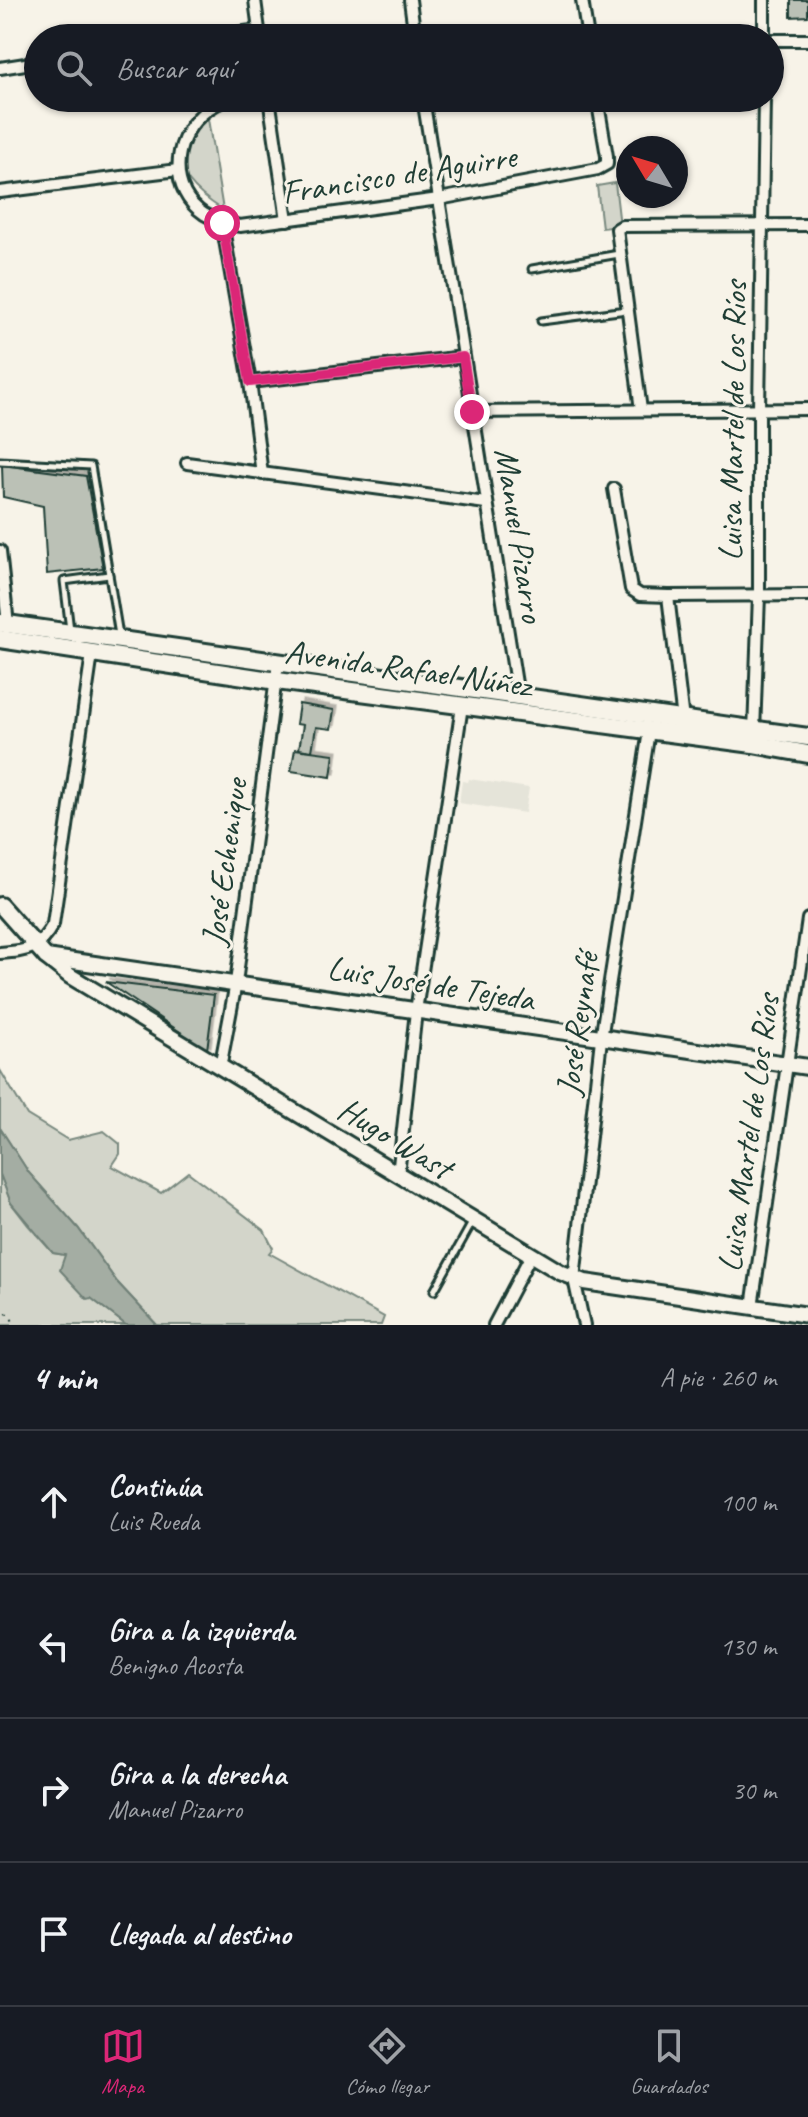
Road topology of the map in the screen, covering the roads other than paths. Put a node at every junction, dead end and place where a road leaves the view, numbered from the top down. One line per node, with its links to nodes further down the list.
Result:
1 (255, 0): 5 (street)
2 (410, 0): 6 (street)
3 (582, 0): 7 (street)
4 (764, 0): 8 (street)
5 (258, 24)
6 (413, 24)
7 (586, 24)
8 (764, 24)
9 (784, 40): 10 (street)
10 (808, 40)
11 (24, 64): 12 (street)
12 (0, 68)
13 (205, 112): 18 (street)
14 (271, 112): 21 (street)
15 (425, 112): 20 (street, Manuel Pizarro)
16 (599, 112): 20 (street, Francisco de Aguirre)
17 (764, 112): 23 (street, Luisa Martel de Los Ríos)
18 (178, 170): 19 (street); 22 (street)
19 (0, 192)
20 (439, 199): 21 (street, Francisco de Aguirre); 29 (street, Manuel Pizarro)
21 (287, 220): 22 (street, Francisco de Aguirre)
22 (222, 223): 30 (street)
23 (763, 225): 24 (street); 25 (street); 31 (street, Luisa Martel de Los Ríos)
24 (808, 225)
25 (619, 254): 26 (lane); 27 (street)
26 (532, 269)
27 (627, 310): 28 (lane); 33 (street)
28 (541, 321)
29 (463, 357): 30 (street); 34 (street, Manuel Pizarro)
30 (250, 382): 37 (street)
31 (759, 409): 32 (street); 33 (street); 42 (street, Luisa Martel de Los Ríos)
32 (808, 409)
33 (641, 410): 34 (street)
34 (472, 412): 39 (street, Manuel Pizarro)
35 (0, 461): 41 (lane)
36 (187, 463): 37 (street)
37 (262, 474): 39 (street)
38 (614, 489): 44 (street)
39 (486, 503): 51 (street, Manuel Pizarro)
40 (0, 551): 45 (street)
41 (109, 575): 46 (lane); 47 (lane)
42 (759, 595): 43 (street); 44 (street); 55 (street, Luisa Martel de Los Ríos)
43 (808, 595)
44 (668, 596): 53 (street)
45 (3, 632): 46 (main road, Avenida Rafael Núñez); 48 (main road, Avenida Rafael Núñez)
46 (70, 633): 47 (main road, Avenida Rafael Núñez)
47 (120, 640): 49 (main road, Avenida Rafael Núñez)
48 (92, 654): 50 (main road, Avenida Rafael Núñez); 60 (street)
49 (278, 663): 50 (street, José Echenique); 51 (main road, Avenida Rafael Núñez)
50 (277, 681): 52 (main road, Avenida Rafael Núñez); 62 (street, José Echenique)
51 (518, 696): 53 (main road, Avenida Rafael Núñez)
52 (462, 706): 54 (main road, Avenida Rafael Núñez); 63 (street)
53 (683, 720): 55 (main road, Avenida Rafael Núñez)
54 (649, 731): 55 (main road, Avenida Rafael Núñez); 64 (street, José Reynafé)
55 (754, 737): 56 (main road, Avenida Rafael Núñez); 57 (main road, Avenida Rafael Núñez)
56 (808, 737)
57 (808, 754)
58 (0, 905): 60 (main road, Hugo Wast)
59 (808, 919): 65 (street, Luisa Martel de Los Ríos)
60 (41, 952): 61 (street, Luis José de Tejeda); 62 (main road, Luis José de Tejeda); 67 (main road, Hugo Wast)
61 (0, 953)
62 (236, 983): 63 (main road, Luis José de Tejeda); 67 (street, José Echenique)
63 (416, 1011): 64 (main road, Luis José de Tejeda); 68 (street)
64 (601, 1039): 65 (main road, Luis José de Tejeda); 71 (street, José Reynafé)
65 (786, 1064): 66 (main road, Luis José de Tejeda); 73 (street, Luisa Martel de Los Ríos)
66 (808, 1067)
67 (220, 1068): 68 (main road, Hugo Wast)
68 (398, 1175): 69 (main road, Hugo Wast)
69 (473, 1220): 70 (main road, Hugo Wast); 72 (lane)
70 (531, 1255): 71 (main road, Hugo Wast); 75 (street)
71 (574, 1279): 73 (main road, Hugo Wast); 76 (street, José Reynafé)
72 (434, 1291)
73 (752, 1307): 74 (main road, Hugo Wast)
74 (808, 1315)
75 (494, 1325)
76 (584, 1325)

